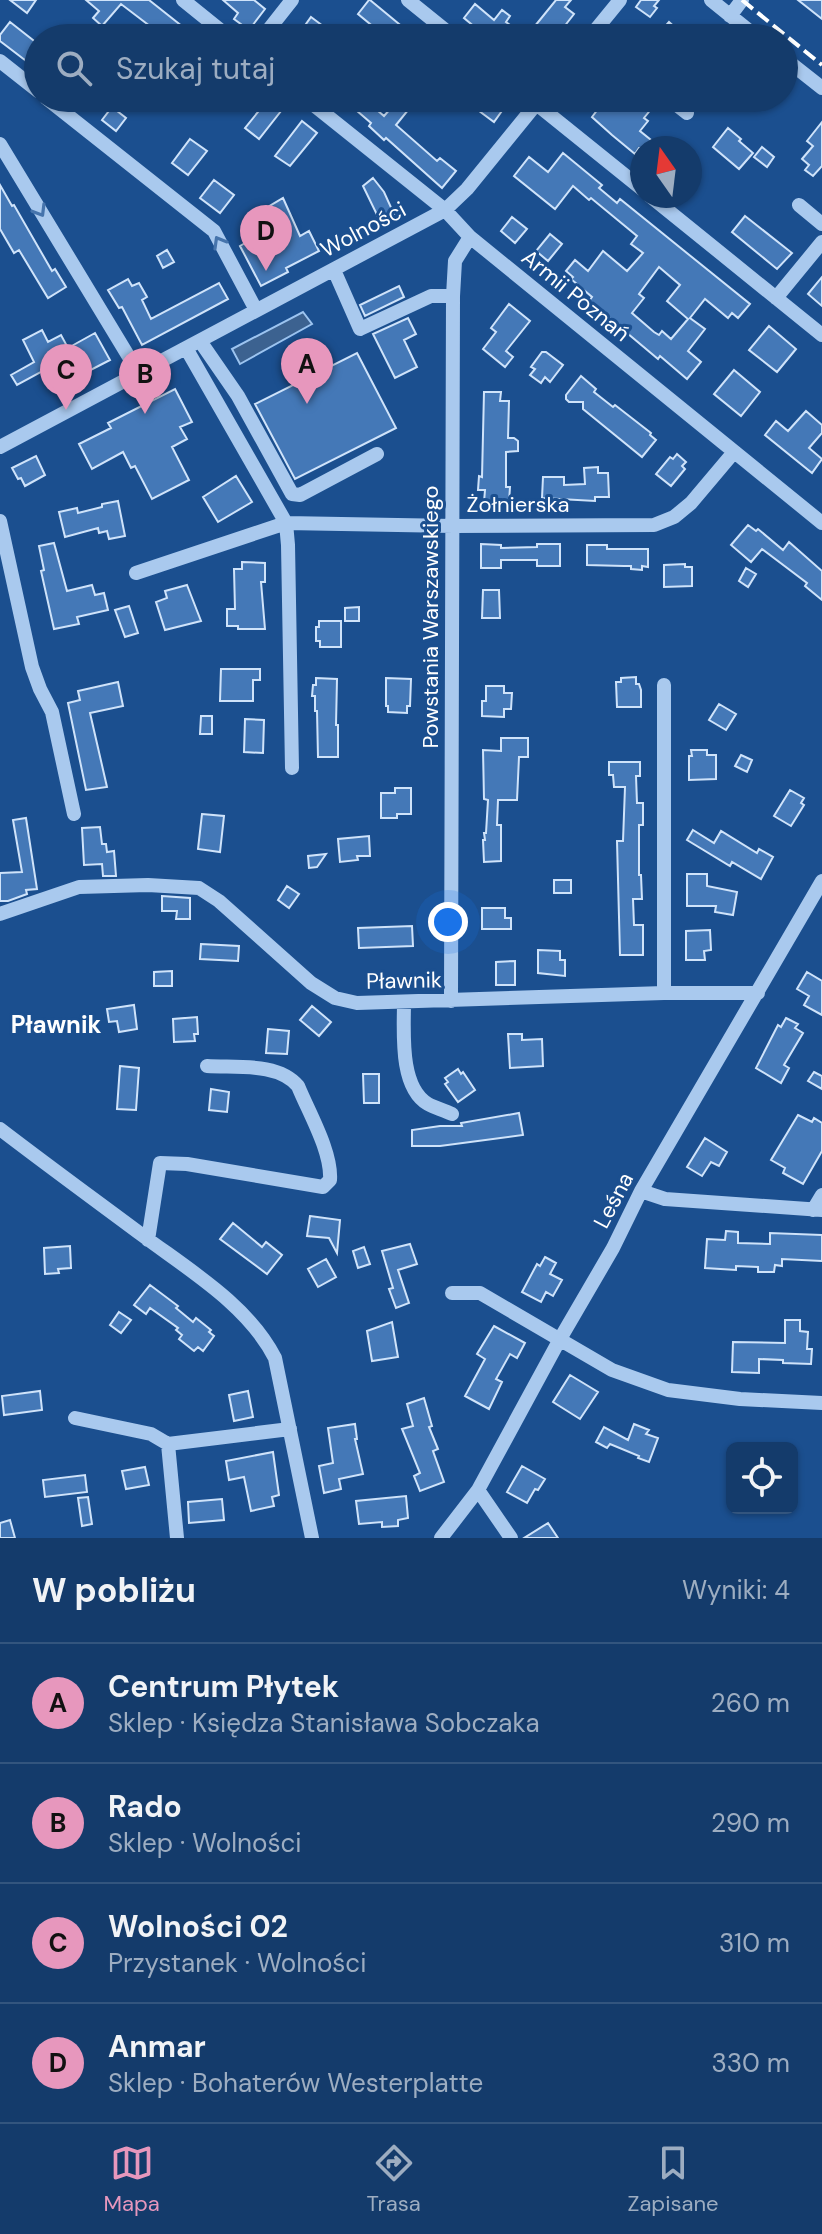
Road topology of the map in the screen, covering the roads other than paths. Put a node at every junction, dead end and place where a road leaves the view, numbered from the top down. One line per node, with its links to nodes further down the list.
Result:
1 (183, 0): 8 (street)
2 (292, 0): 9 (street)
3 (408, 0): 10 (street)
4 (620, 0): 11 (street)
5 (711, 0): 7 (street)
6 (742, 0): 7 (street)
7 (730, 16): 12 (street)
8 (213, 24)
9 (273, 24)
10 (438, 24)
11 (601, 24)
12 (740, 24)
13 (0, 61): 15 (street)
14 (798, 69): 16 (street)
15 (24, 80)
16 (822, 88)
17 (64, 112): 32 (street, one-way to 17)
18 (322, 112): 25 (street, Armii Poznań)
19 (527, 112): 25 (street, Wolności)
20 (550, 112): 22 (street)
21 (0, 144): 36 (street, one-way to 36)
22 (630, 179)
23 (799, 205): 26 (street)
24 (665, 208): 31 (street)
25 (445, 210): 27 (street, Armii Poznań); 29 (street, Wolności)
26 (822, 224)
27 (470, 237): 30 (street, Powstania Warszawskiego); 38 (street, Armii Poznań)
28 (822, 242): 31 (street)
29 (334, 270): 30 (street); 32 (street, Wolności)
30 (453, 296): 43 (street, Powstania Warszawskiego)
31 (776, 298): 33 (street)
32 (256, 310): 34 (street, Wolności)
33 (822, 335)
34 (200, 341): 35 (street, Wolności); 39 (street)
35 (186, 348): 36 (street, Wolności); 41 (street)
36 (138, 372): 37 (street, Wolności)
37 (0, 447)
38 (734, 452): 42 (street, Armii Poznań); 43 (street, Żołnierska)
39 (377, 454)
40 (0, 521): 47 (street)
41 (286, 523): 43 (street, Żołnierska); 44 (street, Żołnierska); 46 (street)
42 (822, 523)
43 (453, 526): 52 (street, Powstania Warszawskiego)
44 (136, 573)
45 (664, 685): 50 (street)
46 (292, 768)
47 (74, 814)
48 (822, 881): 51 (street, Leśna)
49 (0, 914): 53 (street, Pławnik)
50 (664, 993): 51 (street, Pławnik); 52 (street, Pławnik)
51 (758, 993): 57 (street, Leśna)
52 (451, 1001): 53 (street, Pławnik)
53 (404, 1002): 55 (street)
54 (207, 1066): 60 (street)
55 (452, 1114)
56 (0, 1129): 60 (street)
57 (641, 1191): 59 (street); 62 (street, Leśna)
58 (822, 1195): 59 (street)
59 (818, 1210)
60 (148, 1240): 65 (street)
61 (452, 1293): 62 (street)
62 (560, 1339): 63 (street); 67 (street, Leśna)
63 (822, 1403)
64 (75, 1418): 66 (street)
65 (290, 1429): 66 (street); 69 (street)
66 (168, 1444): 68 (street)
67 (478, 1490): 70 (street, Leśna); 71 (street)
68 (177, 1538)
69 (312, 1538)
70 (441, 1538)
71 (511, 1538)

